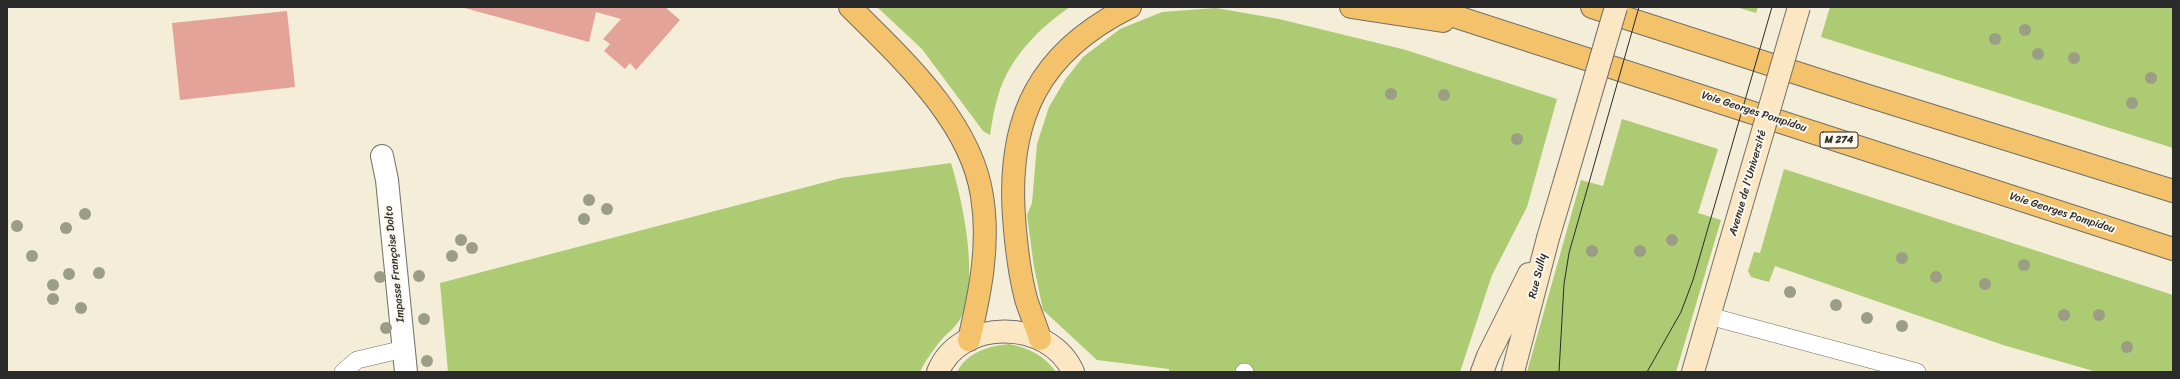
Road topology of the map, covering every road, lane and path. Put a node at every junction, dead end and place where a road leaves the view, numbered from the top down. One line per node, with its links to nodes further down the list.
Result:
1 (850, 7): 15 (highway)
2 (1130, 7): 14 (highway)
3 (1351, 7): 8 (highway)
4 (1426, 7): 8 (highway, Voie Georges Pompidou / M 274)
5 (1592, 7): 10 (highway)
6 (1616, 7): 11 (main road, Rue Sully, bridge)
7 (1799, 7): 13 (main road, Avenue de l'Université, bridge)
8 (1505, 31): 12 (highway, Voie Georges Pompidou / M 274)
9 (382, 156): 16 (street, Impasse Françoise Dolto)
10 (2173, 191)
11 (1548, 238): 21 (main road); 22 (main road, Rue Sully)
12 (2173, 249)
13 (1709, 316): 23 (main road); 24 (lane)
14 (1040, 339): 15 (main road); 20 (main road)
15 (969, 340): 19 (main road)
16 (404, 349): 17 (lane); 18 (street, Impasse Françoise Dolto)
17 (343, 372)
18 (406, 372)
19 (938, 372)
20 (1073, 372)
21 (1482, 372)
22 (1513, 372)
23 (1693, 372)
24 (1917, 372)

